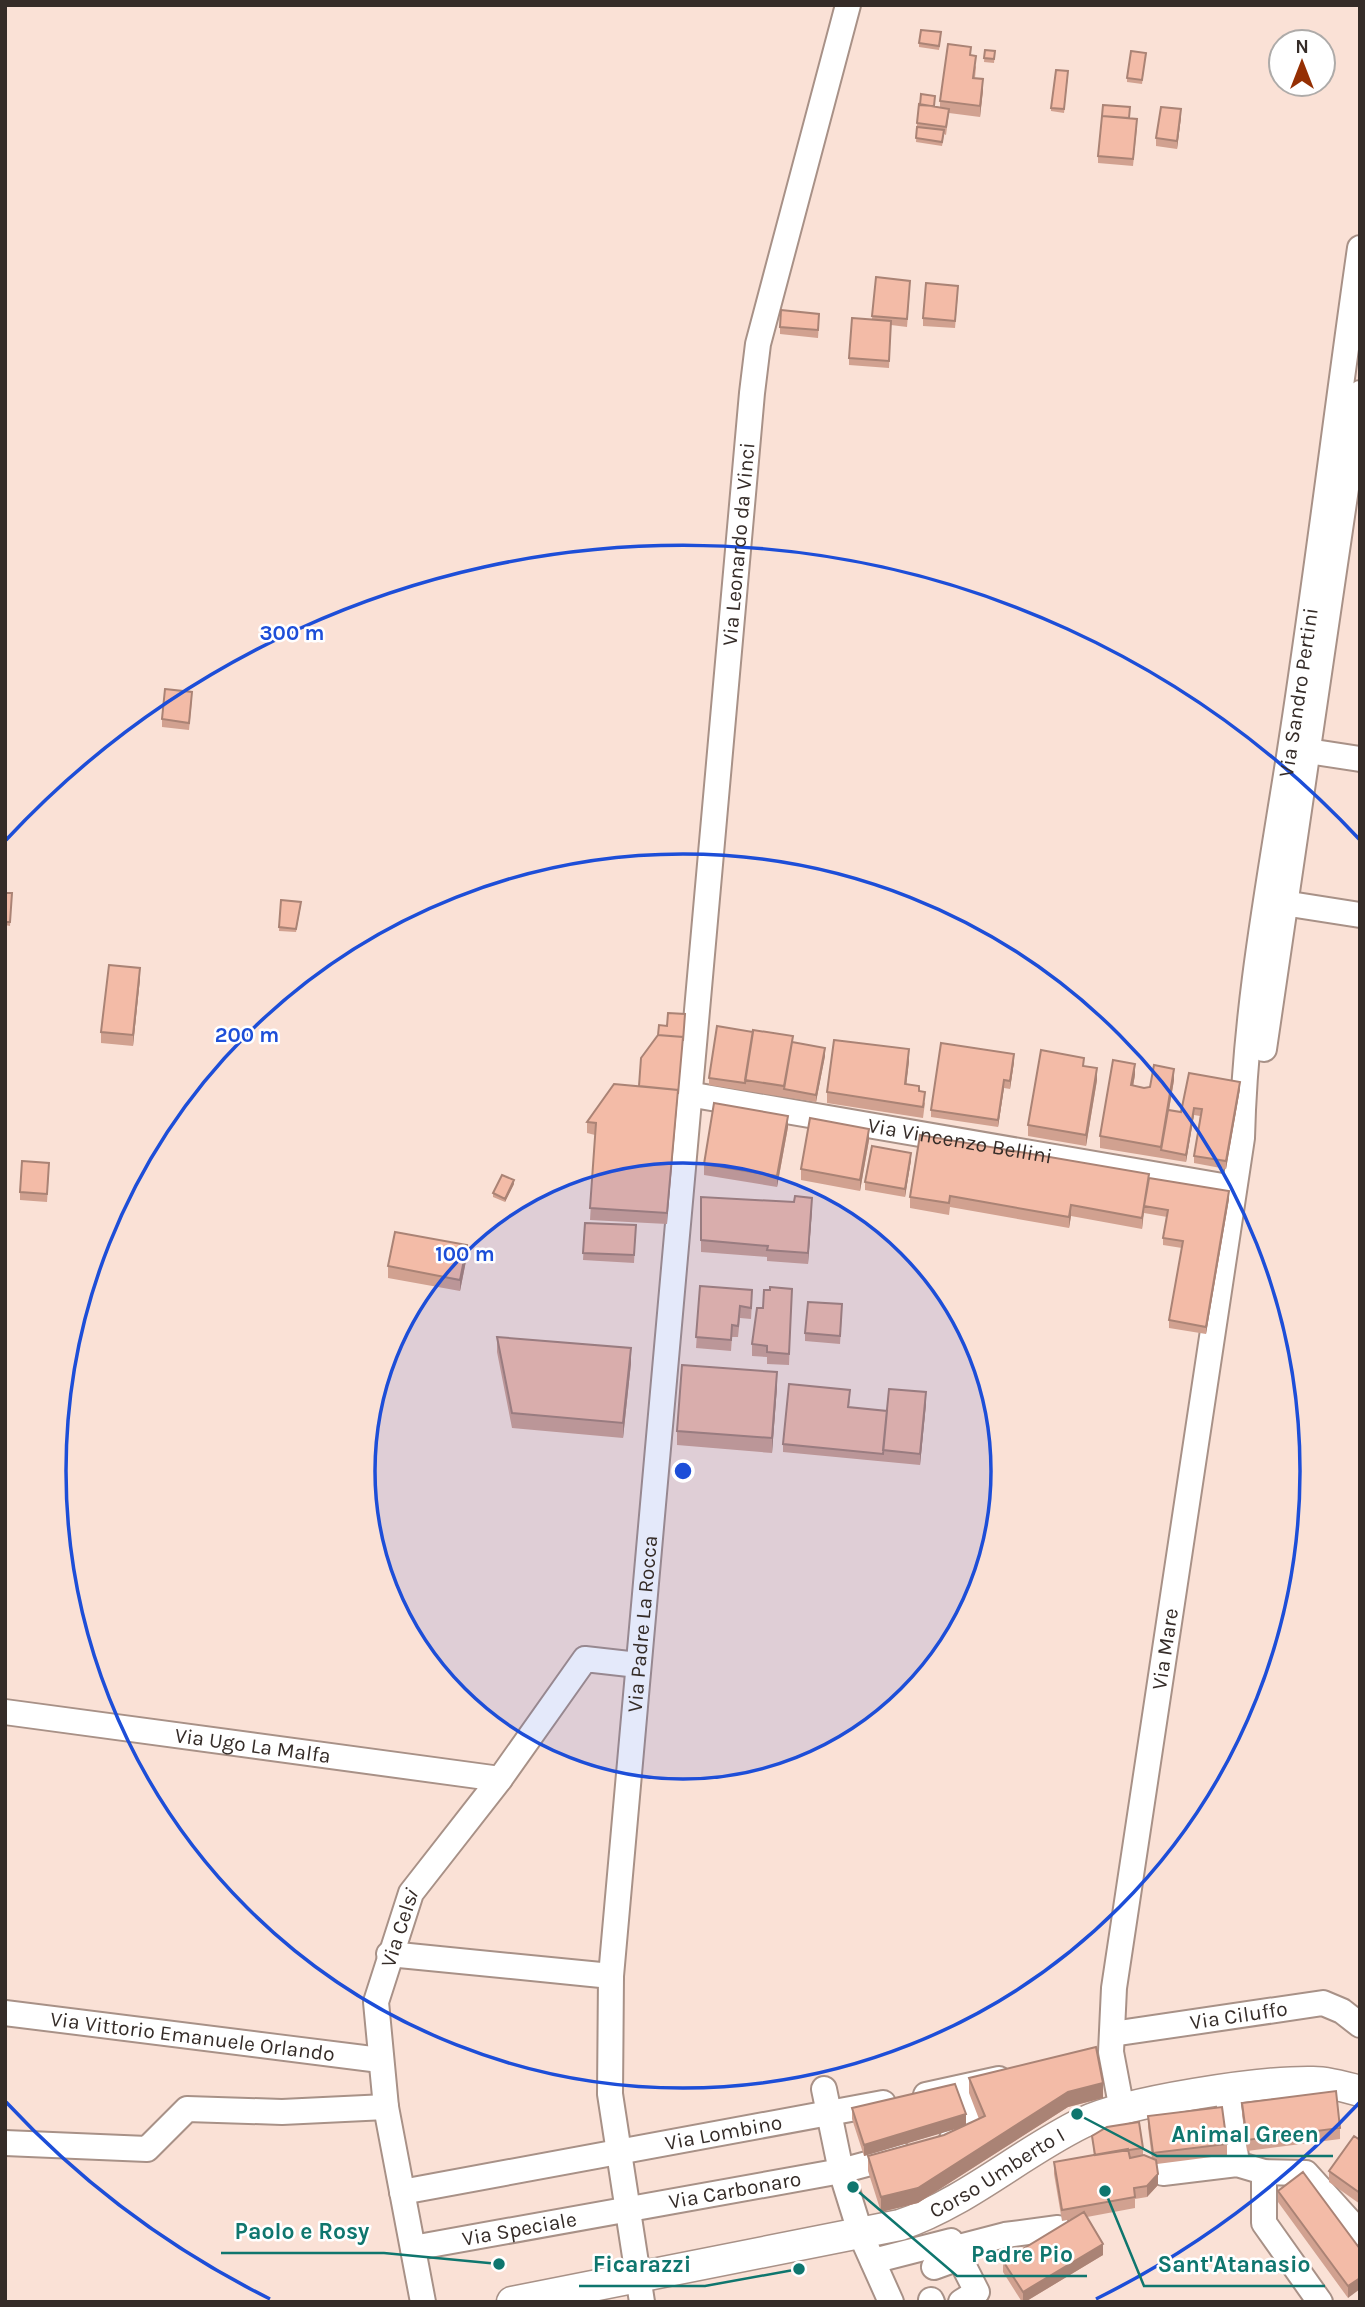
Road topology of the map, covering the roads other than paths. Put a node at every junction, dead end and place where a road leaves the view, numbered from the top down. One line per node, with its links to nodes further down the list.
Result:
1 (848, 5): 8 (street, Via Leonardo da Vinci)
2 (1360, 248): 4 (street, Via Sandro Pertini)
3 (1360, 393): 4 (street, Via Sandro Pertini)
4 (1299, 750): 5 (street); 6 (street, Via Sandro Pertini)
5 (1360, 759)
6 (1275, 902): 7 (street); 9 (street, Via Sandro Pertini)
7 (1360, 915)
8 (688, 1094): 9 (street, Via Vincenzo Bellini); 10 (street, Via Padre La Rocca)
9 (1234, 1188): 17 (street, Via Mare)
10 (638, 1665): 12 (street, Via Celsi); 14 (street, Via Padre La Rocca)
11 (5, 1712): 12 (street, Via Ugo La Malfa)
12 (500, 1779): 13 (street, Via Celsi)
13 (389, 1954): 14 (street); 19 (street, Via Celsi)
14 (611, 1976): 29 (street, Via Padre La Rocca)
15 (5, 2013): 19 (street, Via Vittorio Emanuele Orlando)
16 (1360, 2025): 17 (street, Via Ciluffo)
17 (1111, 2043): 18 (street, Via Ciluffo); 26 (street, Via Mare)
18 (1086, 2058)
19 (380, 2060): 25 (street, Via Celsi)
20 (1023, 2073): 21 (street, Via Lombino)
21 (960, 2088): 27 (street, Via Lombino); 31 (street, Via Carbonaro)
22 (824, 2089): 27 (street)
23 (1227, 2091): 24 (main road, Corso Umberto I); 26 (main road, Corso Umberto I); 30 (street)
24 (1360, 2091)
25 (386, 2107): 28 (street); 34 (street, Via Celsi)
26 (1122, 2110): 39 (main road, Corso Umberto I)
27 (829, 2113): 29 (street, Via Lombino); 31 (street)
28 (5, 2143)
29 (618, 2152): 34 (street, Via Lombino); 35 (street, Via Padre La Rocca)
30 (1237, 2164): 32 (street); 33 (street)
31 (841, 2171): 35 (street, Via Carbonaro); 39 (street)
32 (1264, 2172): 37 (street); 45 (street)
33 (1163, 2173)
34 (402, 2192): 38 (street, Via Celsi)
35 (628, 2210): 38 (street, Via Speciale); 41 (street, Via Padre La Rocca)
36 (1058, 2228): 40 (street)
37 (1360, 2233)
38 (413, 2248): 43 (street, Via Celsi)
39 (884, 2260): 40 (street); 41 (main road, Corso Umberto I); 42 (street)
40 (942, 2273)
41 (640, 2290): 44 (main road, Corso Umberto I)
42 (897, 2301)
43 (423, 2302)
44 (512, 2302)
45 (1320, 2302)

